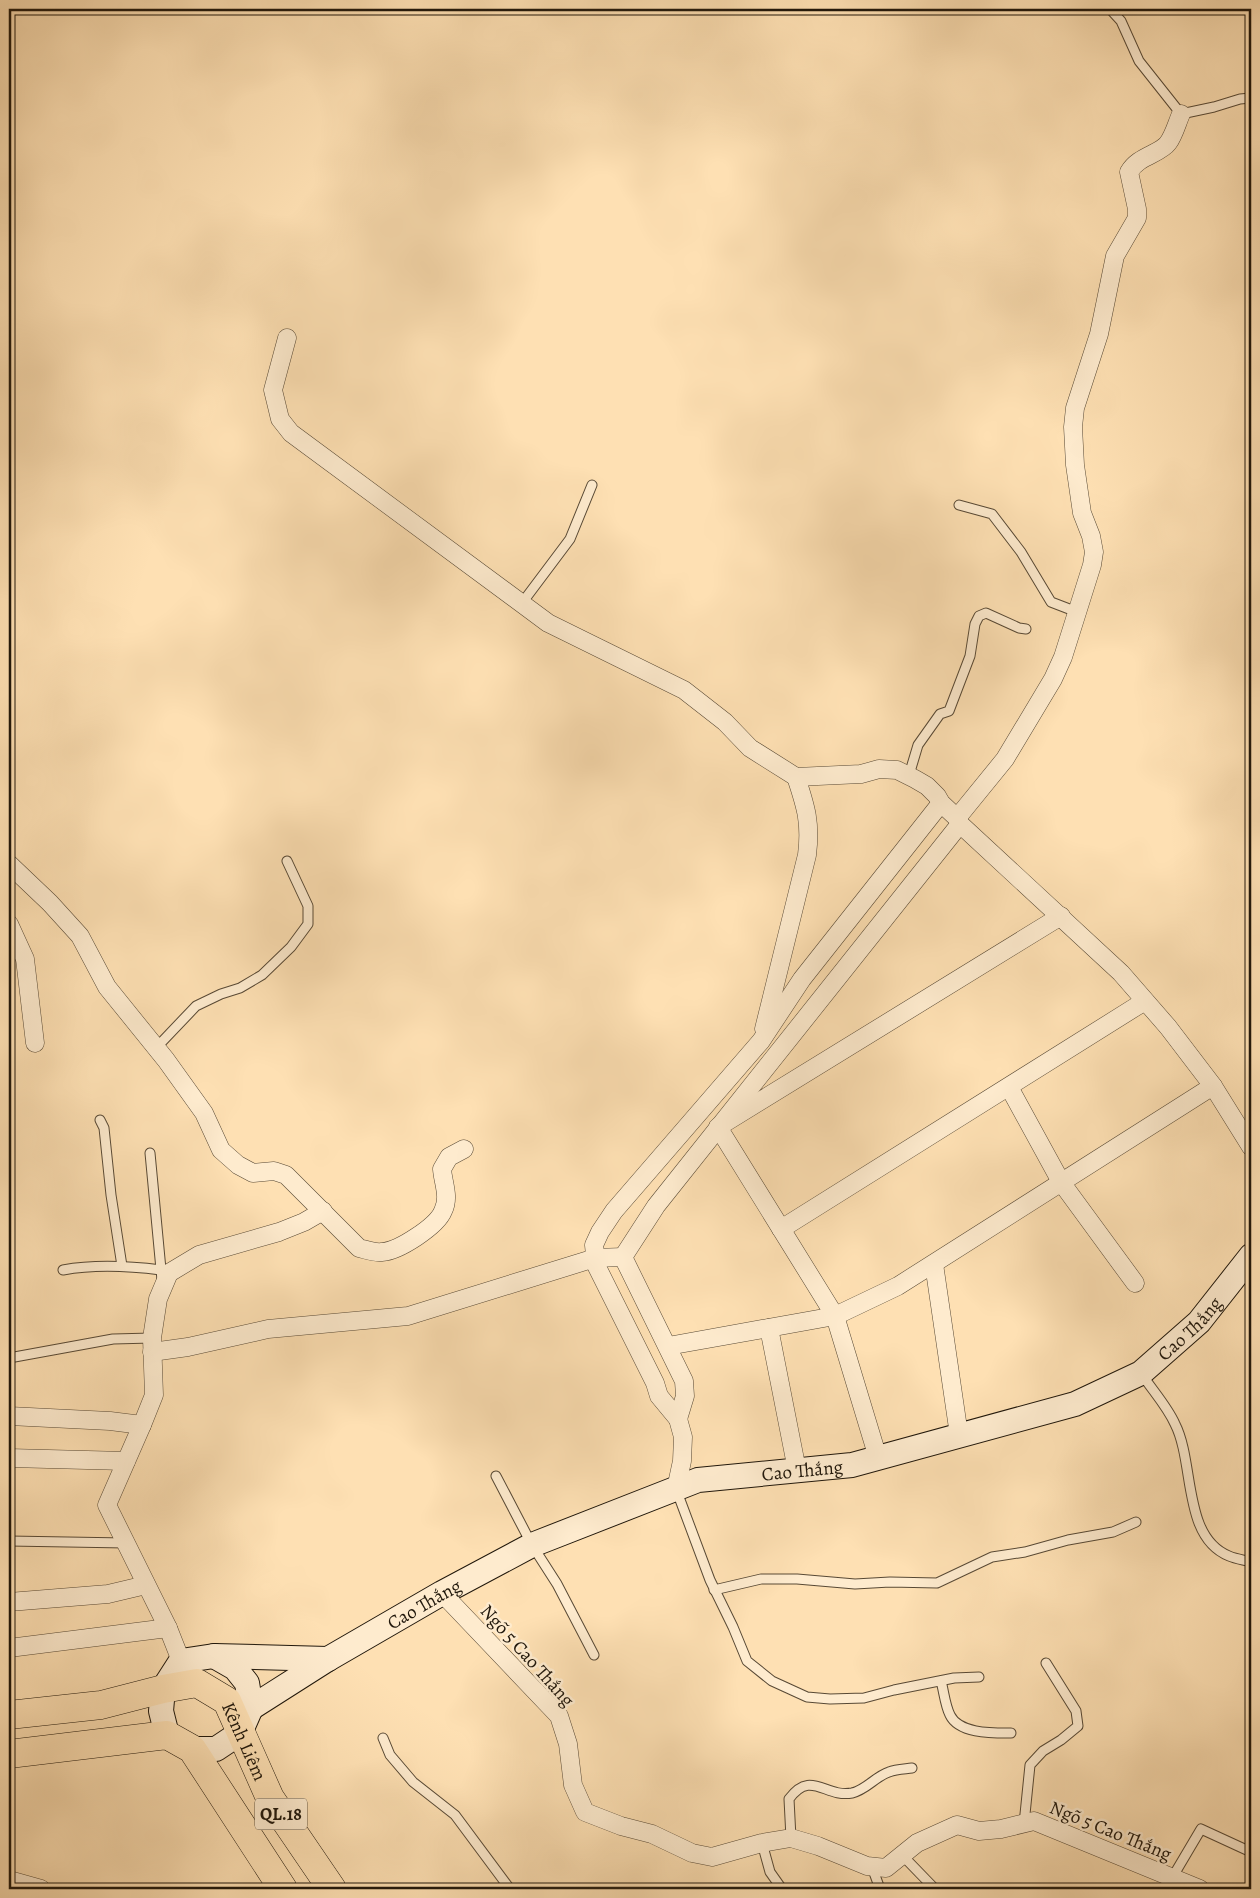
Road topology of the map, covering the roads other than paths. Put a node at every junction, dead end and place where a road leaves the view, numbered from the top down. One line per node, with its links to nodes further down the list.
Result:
1 (1110, 9): 3 (lane)
2 (1251, 98): 3 (lane)
3 (1181, 114): 8 (street)
4 (287, 338): 7 (street)
5 (592, 486): 7 (lane)
6 (959, 505): 8 (lane)
7 (522, 603): 11 (street)
8 (1076, 612): 13 (street)
9 (1026, 629): 10 (lane)
10 (909, 775): 11 (street); 12 (street)
11 (796, 777): 19 (street)
12 (941, 803): 13 (street); 19 (street)
13 (959, 821): 16 (street); 25 (street)
14 (287, 861): 21 (lane)
15 (9, 864): 21 (street)
16 (1061, 916): 18 (street); 25 (street)
17 (9, 924): 20 (street)
18 (1145, 1001): 22 (street); 23 (street)
19 (761, 1041): 34 (street)
20 (35, 1043)
21 (156, 1048): 30 (street)
22 (1009, 1086): 29 (street); 31 (street)
23 (1213, 1086): 26 (street); 29 (street)
24 (100, 1120): 36 (lane)
25 (718, 1127): 31 (street); 33 (street)
26 (1251, 1147)
27 (464, 1148): 30 (street)
28 (150, 1153): 38 (lane)
29 (1061, 1182): 35 (street); 39 (street)
30 (323, 1211): 38 (street)
31 (781, 1229): 40 (street)
32 (1251, 1256): 45 (main road, Cao Thắng)
33 (623, 1257): 34 (street); 43 (street)
34 (595, 1258): 42 (street); 47 (street)
35 (934, 1264): 40 (street); 49 (street)
36 (122, 1266): 37 (lane); 38 (lane)
37 (63, 1270)
38 (162, 1278): 42 (street)
39 (1135, 1283)
40 (835, 1316): 41 (street); 51 (street)
41 (769, 1328): 43 (street); 53 (street)
42 (152, 1345): 44 (lane); 48 (street)
43 (668, 1346): 47 (street)
44 (9, 1358)
45 (1141, 1373): 49 (main road, Cao Thắng); 60 (lane)
46 (9, 1416): 48 (street)
47 (678, 1419): 55 (street)
48 (142, 1426): 52 (street)
49 (959, 1435): 51 (main road, Cao Thắng)
50 (9, 1458): 52 (street)
51 (878, 1458): 53 (main road, Cao Thắng)
52 (126, 1462): 58 (street)
53 (797, 1470): 55 (main road, Cao Thắng)
54 (496, 1476): 59 (lane)
55 (676, 1489): 59 (main road, Cao Thắng); 62 (lane)
56 (1136, 1522): 62 (lane)
57 (9, 1541): 58 (lane)
58 (126, 1543): 61 (street)
59 (532, 1545): 63 (main road, Cao Thắng); 67 (lane)
60 (1251, 1562)
61 (146, 1585): 64 (street); 65 (street)
62 (714, 1590): 73 (lane)
63 (442, 1593): 69 (main road, Cao Thắng); 86 (street, Ngõ 5 Cao Thắng)
64 (9, 1602)
65 (168, 1628): 66 (street); 70 (street)
66 (9, 1648)
67 (594, 1655)
68 (214, 1656): 69 (main road); 70 (main road); 75 (main road)
69 (328, 1659): 75 (main road, Cao Thắng)
70 (181, 1661): 74 (main road)
71 (1046, 1663): 84 (lane)
72 (979, 1677): 73 (lane)
73 (940, 1681): 78 (lane)
74 (164, 1689): 76 (main road, QL.18); 77 (main road, Kênh Liêm / QL.18); 79 (main road)
75 (251, 1708): 77 (main road)
76 (9, 1715)
77 (240, 1733): 81 (main road); 94 (main road, Kênh Liêm / QL.18)
78 (1011, 1733)
79 (167, 1734): 81 (main road, QL.18); 82 (main road)
80 (383, 1738): 95 (lane)
81 (192, 1749): 93 (main road, QL.18)
82 (9, 1754)
83 (912, 1768): 85 (lane)
84 (1024, 1824): 88 (street, Ngõ 5 Cao Thắng); 90 (street, Ngõ 5 Cao Thắng)
85 (792, 1838): 86 (street, Ngõ 5 Cao Thắng); 89 (street, Ngõ 5 Cao Thắng)
86 (762, 1843): 96 (lane)
87 (1251, 1852): 90 (lane)
88 (902, 1855): 89 (street, Ngõ 5 Cao Thắng); 98 (lane)
89 (872, 1867): 97 (lane)
90 (1172, 1878): 99 (street, Ngõ 5 Cao Thắng)
91 (9, 1880): 92 (street)
92 (41, 1889)
93 (283, 1889)
94 (332, 1889)
95 (510, 1889)
96 (782, 1889)
97 (880, 1889)
98 (935, 1889)
99 (1200, 1889)

